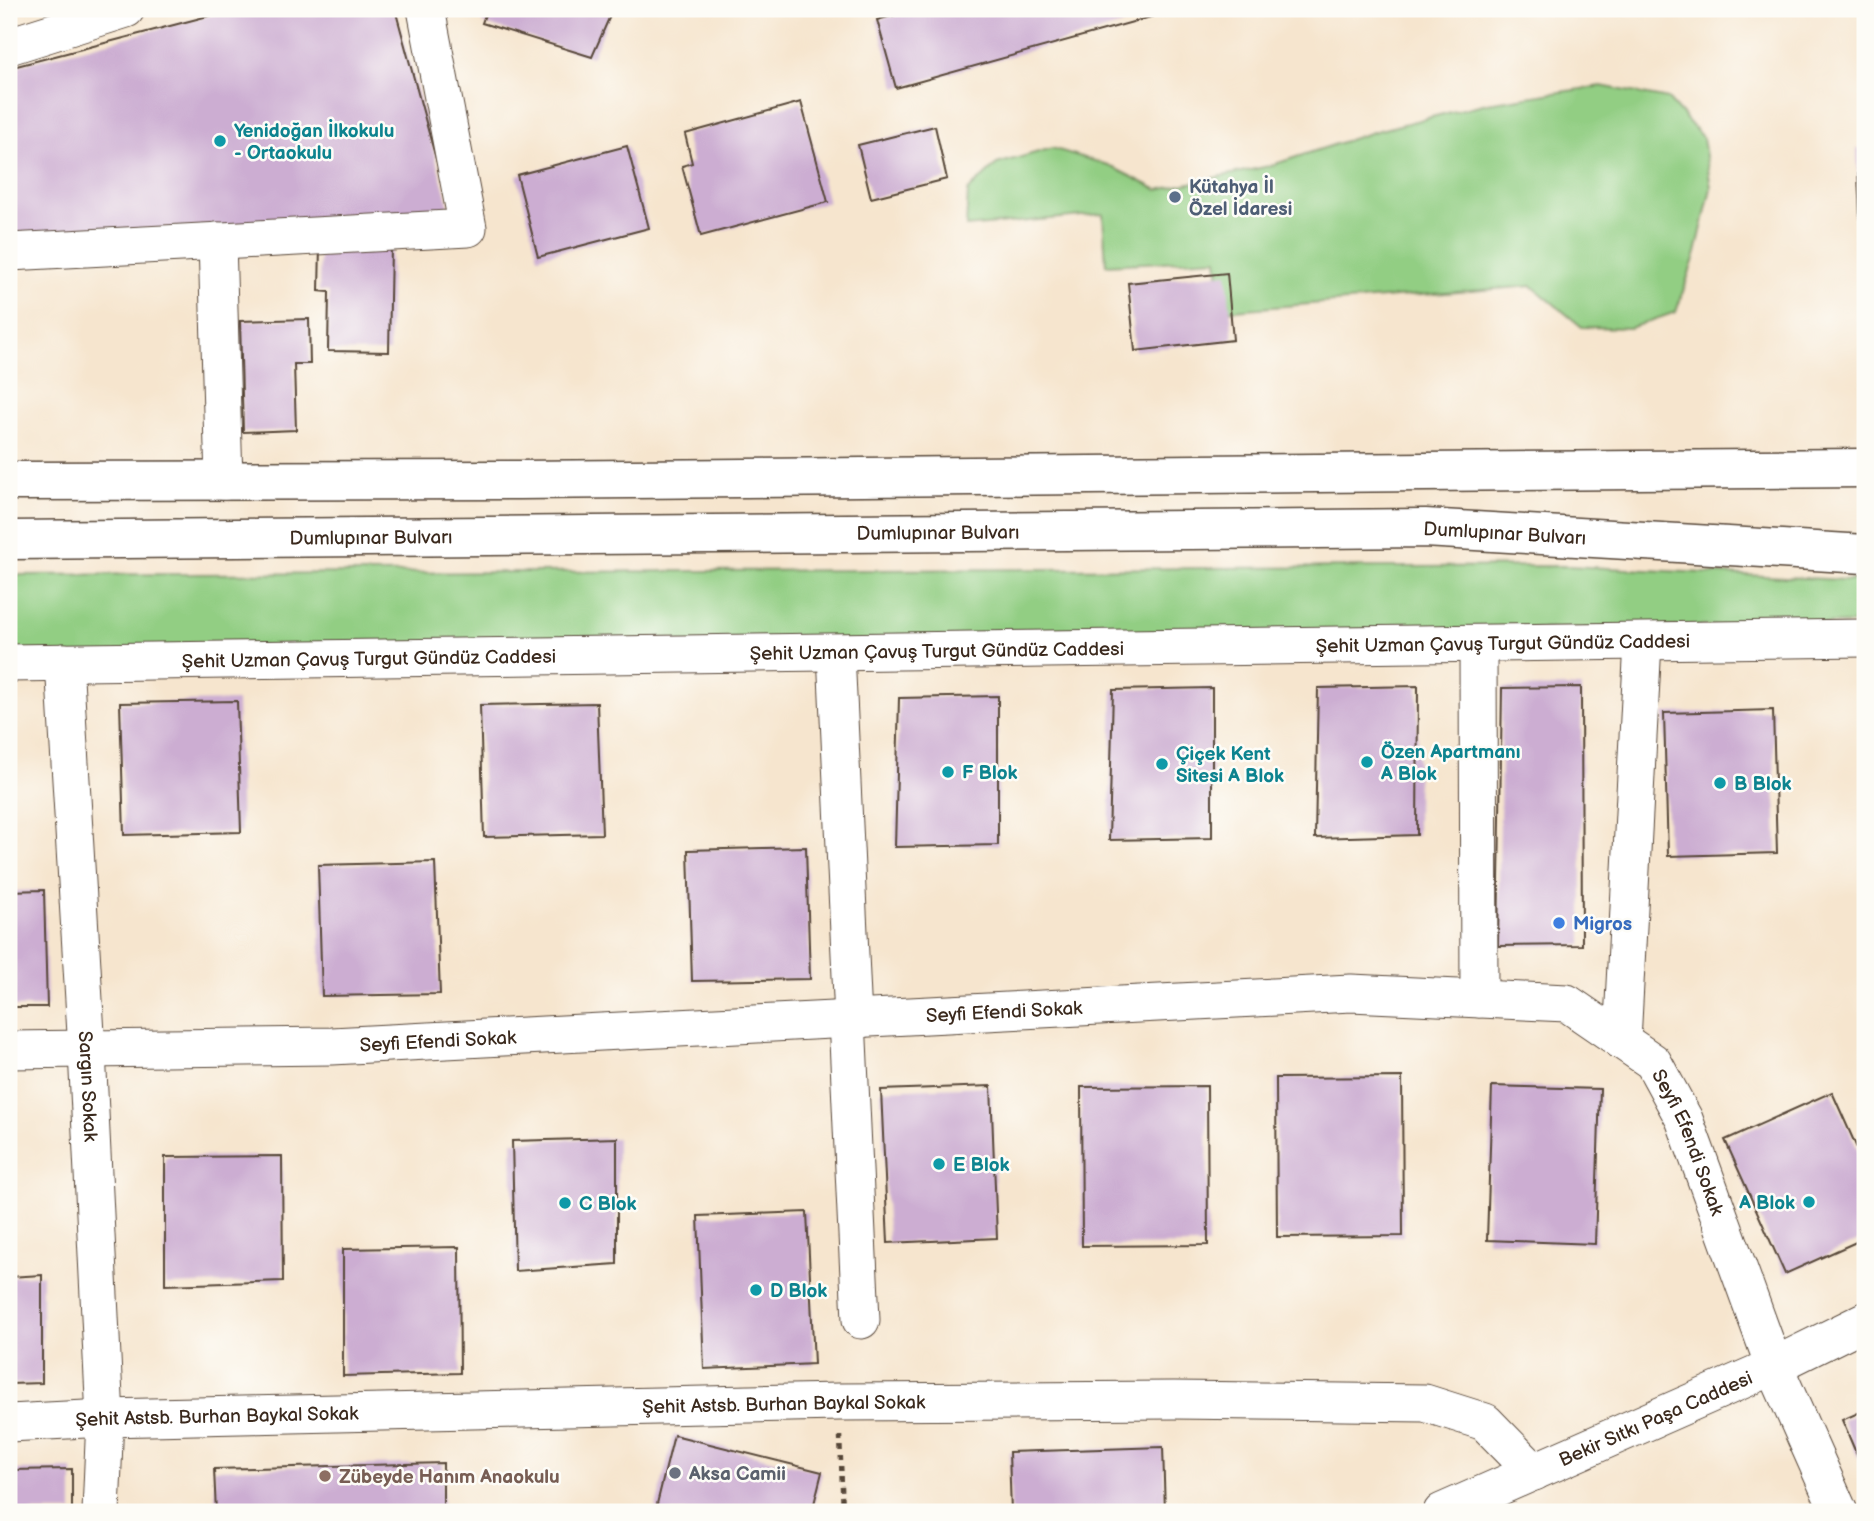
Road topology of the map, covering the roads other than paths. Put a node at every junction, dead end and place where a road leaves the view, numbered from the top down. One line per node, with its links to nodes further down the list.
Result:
1 (126, 9): 3 (street)
2 (426, 9): 4 (street)
3 (9, 46)
4 (217, 240): 5 (street); 8 (street)
5 (9, 251)
6 (1865, 468): 8 (main road)
7 (9, 481): 8 (main road)
8 (224, 481)
9 (9, 540): 10 (main road, Dumlupınar Bulvarı)
10 (1865, 554)
11 (1865, 638): 12 (street, Şehit Uzman Çavuş Turgut Gündüz Caddesi)
12 (1643, 642): 13 (street, Şehit Uzman Çavuş Turgut Gündüz Caddesi); 19 (street)
13 (1478, 645): 14 (street, Şehit Uzman Çavuş Turgut Gündüz Caddesi); 17 (street)
14 (836, 653): 15 (street, Şehit Uzman Çavuş Turgut Gündüz Caddesi); 18 (street)
15 (64, 662): 16 (street, Şehit Uzman Çavuş Turgut Gündüz Caddesi); 21 (street, Sargın Sokak)
16 (9, 663)
17 (1479, 999): 18 (street, Seyfi Efendi Sokak); 19 (street, Seyfi Efendi Sokak)
18 (850, 1019): 21 (street, Seyfi Efendi Sokak); 22 (street)
19 (1622, 1041): 24 (street, Seyfi Efendi Sokak)
20 (9, 1051): 21 (street, Seyfi Efendi Sokak)
21 (87, 1051): 25 (street, Sargın Sokak)
22 (861, 1320)
23 (1865, 1321): 24 (street, Bekir Sıtkı Paşa Caddesi)
24 (1774, 1366): 27 (street, Bekir Sıtkı Paşa Caddesi); 30 (street, Seyfi Efendi Sokak)
25 (105, 1418): 26 (street, Şehit Astsb. Burhan Baykal Sokak); 27 (street, Şehit Astsb. Burhan Baykal Sokak); 28 (street, Sargın Sokak)
26 (9, 1423)
27 (1534, 1472): 29 (street, Bekir Sıtkı Paşa Caddesi)
28 (101, 1512)
29 (1442, 1512)
30 (1839, 1512)

